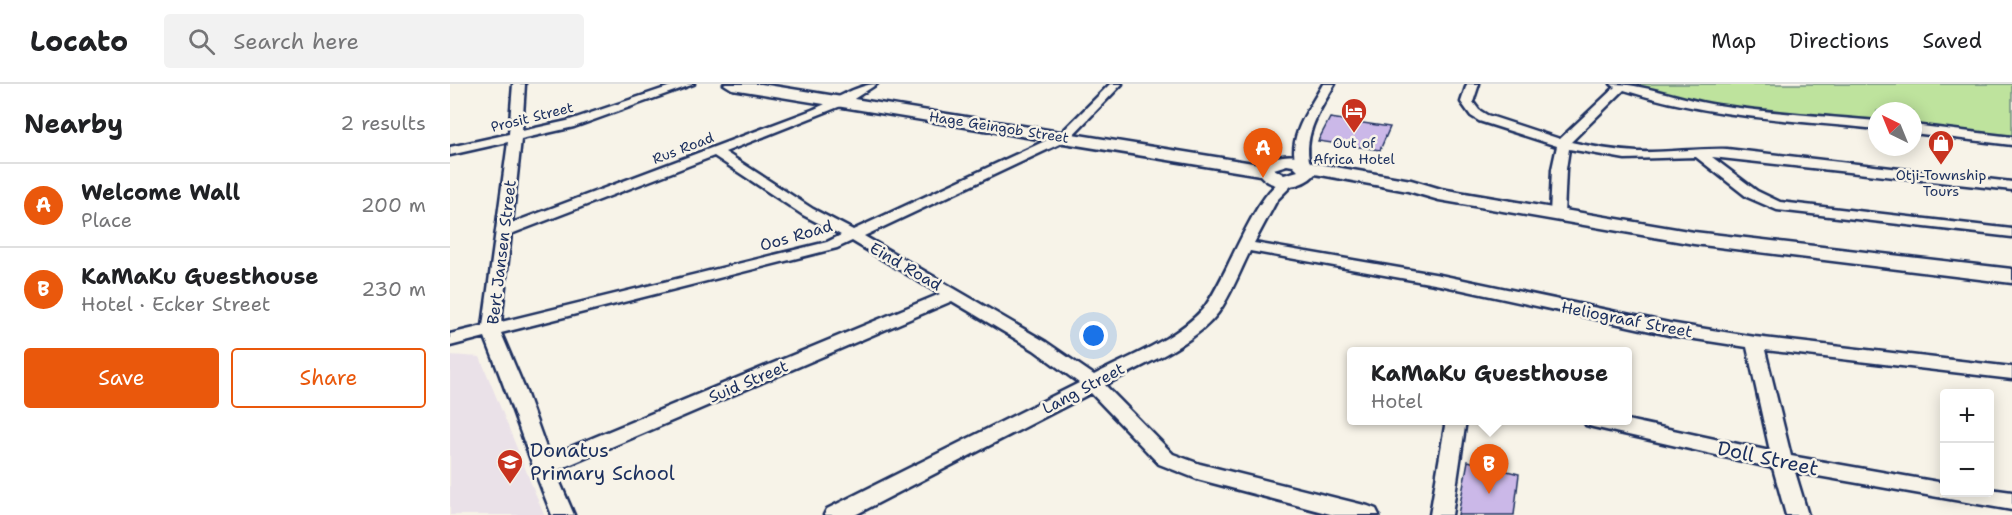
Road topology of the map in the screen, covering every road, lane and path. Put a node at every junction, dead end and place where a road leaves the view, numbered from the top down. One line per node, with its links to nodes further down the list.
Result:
1 (519, 84): 14 (street, Bert Jansen Street)
2 (688, 84): 14 (street, Prosit Street)
3 (732, 84): 10 (highway, Hage Geingob Street)
4 (769, 84): 10 (highway, Hage Geingob Street)
5 (871, 84): 10 (street, Rus Road)
6 (1116, 84): 13 (street, Oos Road)
7 (1329, 84): 17 (street, Lang Street)
8 (1473, 84): 16 (street)
9 (1621, 84): 11 (street); 16 (street)
10 (846, 100): 13 (highway, Hage Geingob Street); 19 (street, Rus Road)
11 (1868, 124)
12 (1922, 130): 15 (street)
13 (1067, 135): 21 (highway, Hage Geingob Street); 26 (street, Oos Road)
14 (516, 138): 18 (street, Prosit Street); 24 (street, Bert Jansen Street)
15 (2012, 141)
16 (1564, 142): 20 (street); 23 (street)
17 (1300, 143): 21 (street, Lang Street); 21 (street)
18 (450, 151)
19 (716, 152): 24 (street, Rus Road); 26 (street, Eind Road)
20 (1698, 152): 22 (street); 25 (street)
21 (1287, 170): 23 (highway, Hage Geingob Street); 27 (street, Lang Street)
22 (2012, 186)
23 (1557, 215): 28 (highway, Hage Geingob Street)
24 (502, 232): 30 (street, Bert Jansen Street)
25 (2012, 233)
26 (854, 236): 29 (street, Eind Road); 30 (street, Oos Road)
27 (1246, 246): 32 (street, Heliograaf Street); 34 (street, Lang Street)
28 (2012, 276)
29 (954, 294): 34 (street, Eind Road); 38 (street, Suid Street)
30 (491, 331): 31 (street, Oos Road); 38 (street, Bert Jansen Street)
31 (450, 340)
32 (1755, 343): 33 (street, Heliograaf Street); 37 (street)
33 (2012, 373)
34 (1093, 384): 43 (street, Lang Street); 44 (street, Eind Road)
35 (1455, 425): 45 (street)
36 (1616, 425): 37 (street, Doll Street)
37 (1782, 462): 39 (street, Doll Street); 46 (street)
38 (543, 467): 42 (street, Bert Jansen Street)
39 (1940, 490)
40 (1987, 497): 41 (street)
41 (2012, 501)
42 (564, 515)
43 (835, 515)
44 (1368, 515)
45 (1441, 515)
46 (1797, 515)

